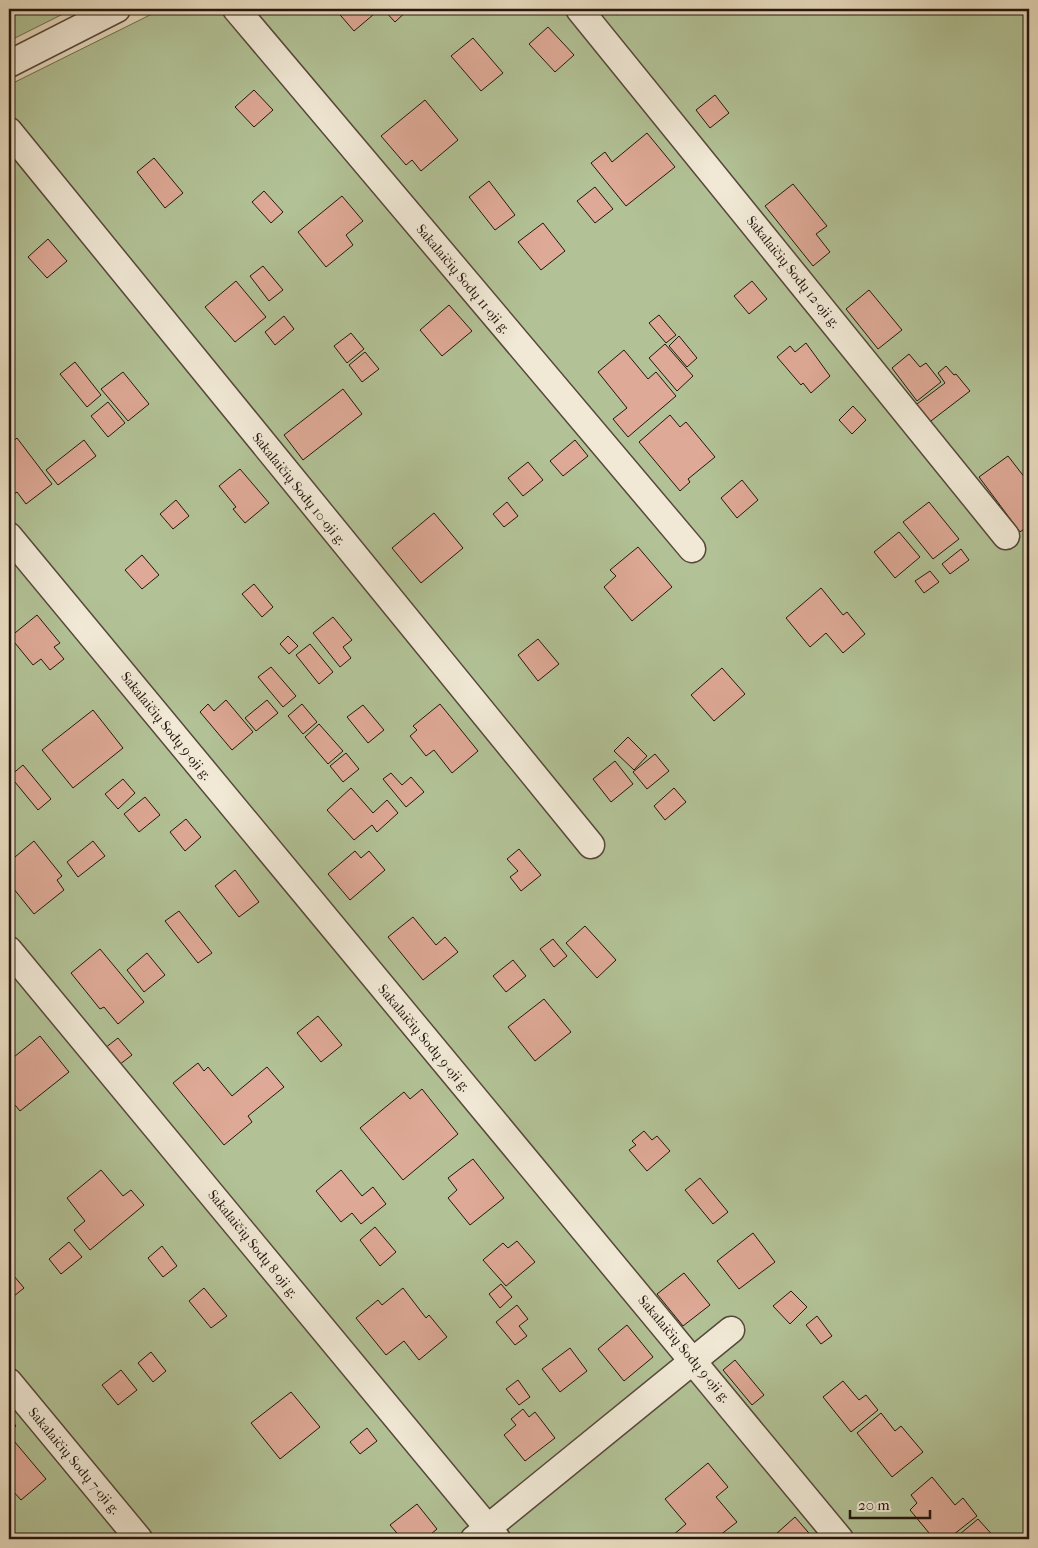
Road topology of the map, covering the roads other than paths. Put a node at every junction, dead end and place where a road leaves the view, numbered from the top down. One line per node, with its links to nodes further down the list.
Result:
1 (117, 9): 4 (street)
2 (236, 9): 8 (street, Sakalaičių Sodų 11-oji g.)
3 (579, 9): 7 (street, Sakalaičių Sodų 12-oji g.)
4 (9, 64)
5 (9, 131): 9 (street, Sakalaičių Sodų 10-oji g.)
6 (9, 536): 12 (street, Sakalaičių Sodų 9-oji g.)
7 (1006, 536)
8 (692, 549)
9 (591, 845)
10 (9, 950): 14 (street, Sakalaičių Sodų 8-oji g.)
11 (730, 1330): 12 (street)
12 (694, 1361): 14 (street); 16 (street, Sakalaičių Sodų 9-oji g.)
13 (9, 1382): 15 (street, Sakalaičių Sodų 7-oji g.)
14 (486, 1535)
15 (139, 1539)
16 (840, 1539)

